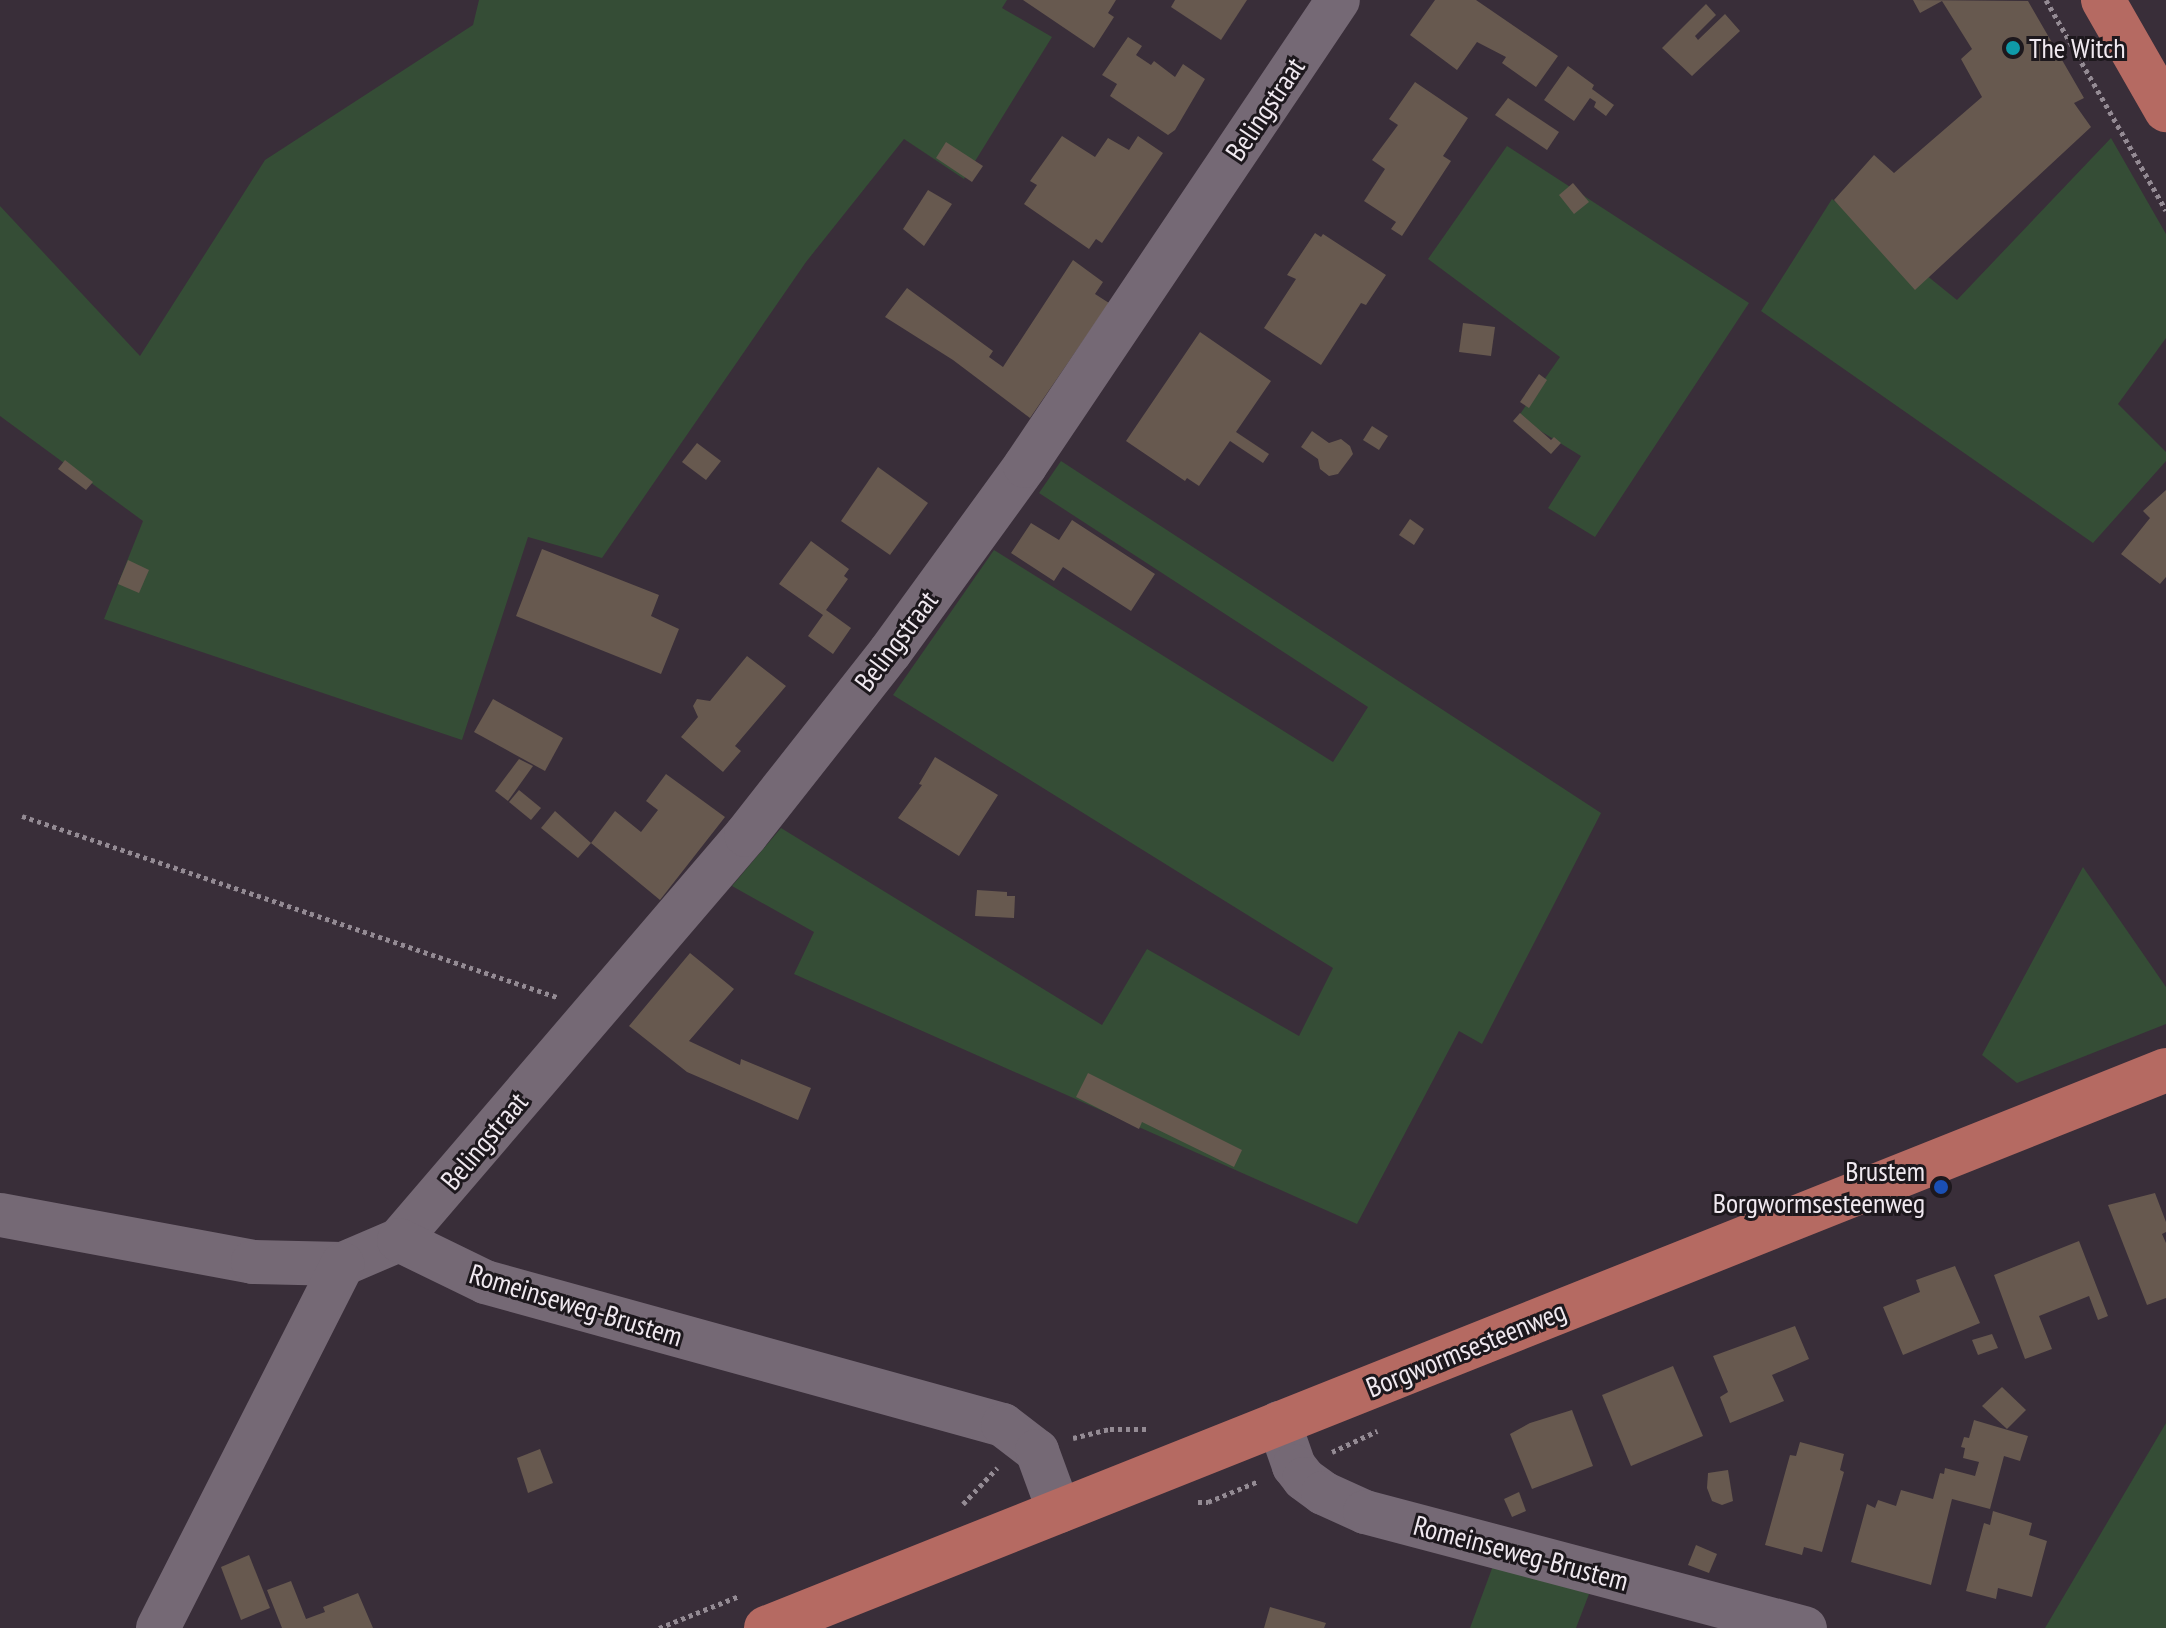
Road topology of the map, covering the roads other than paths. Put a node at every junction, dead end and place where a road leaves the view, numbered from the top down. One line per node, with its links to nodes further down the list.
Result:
1 (1338, 0): 6 (street, Belingstraat)
2 (2103, 0): 3 (main road)
3 (2166, 110)
4 (2166, 1070): 8 (main road, Borgwormsesteenweg)
5 (0, 1215): 7 (street)
6 (399, 1240): 7 (street); 9 (street, Romeinseweg-Brustem)
7 (343, 1264): 10 (street)
8 (1279, 1423): 9 (main road, Borgwormsesteenweg); 12 (street, Romeinseweg-Brustem)
9 (1059, 1511): 11 (main road, Borgwormsesteenweg)
10 (158, 1628)
11 (766, 1628)
12 (1805, 1628)

